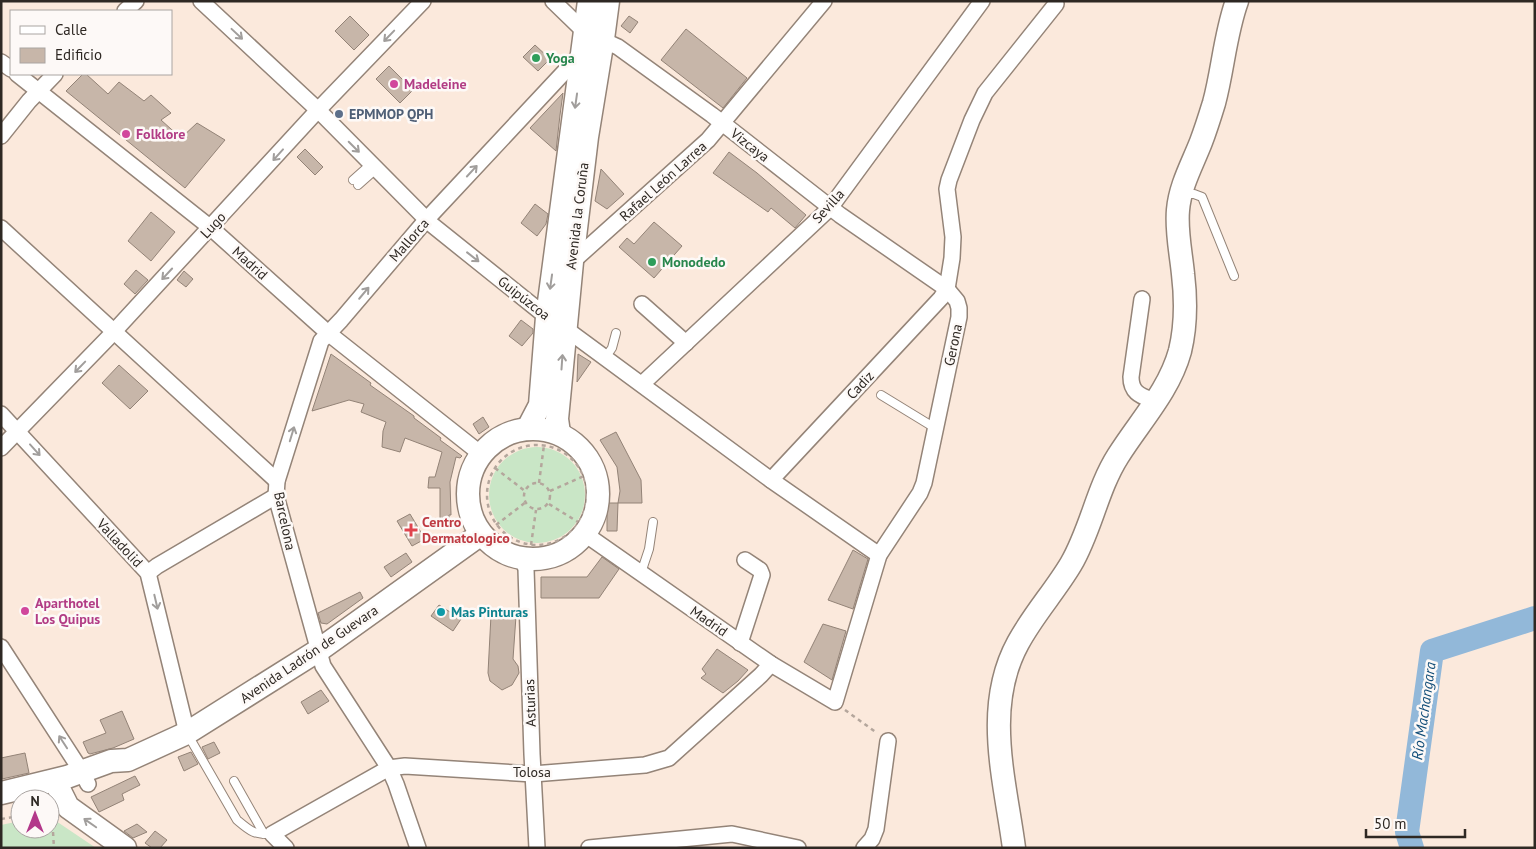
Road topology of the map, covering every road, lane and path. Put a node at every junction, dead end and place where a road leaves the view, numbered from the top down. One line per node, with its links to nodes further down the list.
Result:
1 (136, 1): 10 (street)
2 (201, 1): 15 (street, Guipúzcoa, one-way to 15)
3 (423, 1): 15 (street, Lugo, one-way to 15)
4 (553, 1): 11 (street, Vizcaya)
5 (824, 1): 16 (street, Rafael León Larrea)
6 (982, 1): 21 (street, Sevilla)
7 (1237, 1): 20 (main road)
8 (604, 3): 11 (main road, Avenida la Coruña)
9 (1056, 4): 27 (street)
10 (126, 10)
11 (590, 41): 16 (street, Vizcaya); 22 (street, Mallorca, one-way to 11); 25 (main road, Avenida la Coruña); 30 (main road, Avenida la Coruña, one-way to 30)
12 (18, 75): 14 (street, Madrid)
13 (54, 75): 14 (street)
14 (38, 90): 17 (street); 24 (street, Madrid)
15 (318, 110): 18 (street, Guipúzcoa, one-way to 18); 24 (street, Lugo, one-way to 24)
16 (723, 124): 21 (street, Vizcaya); 25 (street, Rafael León Larrea)
17 (1, 136)
18 (374, 166): 19 (lane); 22 (street, Guipúzcoa)
19 (356, 182)
20 (1180, 194): 26 (lane); 39 (main road)
21 (830, 208): 27 (street, Vizcaya); 35 (street, Sevilla)
22 (427, 219): 30 (street, Guipúzcoa, one-way to 30); 33 (street, Mallorca, one-way to 22)
23 (1, 228): 32 (street, Barcelona)
24 (211, 228): 32 (street, Lugo, one-way to 32); 33 (street, Madrid)
25 (572, 262): 31 (main road, Avenida la Coruña)
26 (1234, 276)
27 (947, 289): 42 (street, Gerona); 49 (street, Cadiz)
28 (1142, 298): 39 (street)
29 (642, 304): 35 (street)
30 (547, 317): 31 (street, Guipúzcoa); 41 (main road, Avenida la Coruña)
31 (566, 329): 36 (street, Guipúzcoa); 44 (main road, Avenida la Coruña, one-way to 31)
32 (113, 332): 43 (street, Lugo, one-way to 43); 48 (street, Barcelona)
33 (328, 333): 46 (street, Madrid); 48 (street, Mallorca, one-way to 33)
34 (616, 333): 36 (lane)
35 (686, 343): 37 (street, Sevilla)
36 (605, 358): 37 (street, Guipúzcoa)
37 (642, 384): 49 (street, Guipúzcoa)
38 (881, 394): 42 (lane)
39 (1156, 402): 87 (main road)
40 (1, 414): 43 (street, Valladolid)
41 (528, 428): 44 (main road); 46 (main road)
42 (935, 428): 61 (street, Gerona)
43 (18, 431): 45 (street, Lugo); 63 (street, Valladolid, one-way to 63)
44 (551, 439): 46 (path); 47 (path); 50 (path); 58 (main road)
45 (1, 448)
46 (488, 461): 51 (path); 59 (path); 59 (main road)
47 (584, 476): 52 (path); 58 (path)
48 (277, 480): 53 (street, Barcelona)
49 (772, 480): 61 (street, Guipúzcoa)
50 (539, 483): 51 (path); 52 (path)
51 (525, 491): 54 (path)
52 (550, 491): 55 (path)
53 (276, 496): 63 (street); 67 (street, Barcelona)
54 (526, 502): 56 (path); 59 (path)
55 (548, 503): 56 (path); 58 (path)
56 (536, 509): 60 (path)
57 (653, 522): 64 (lane)
58 (582, 529): 60 (path); 60 (main road); 64 (street, Madrid)
59 (489, 530): 60 (path); 60 (main road); 67 (main road, Avenida Ladrón de Guevara)
60 (527, 552): 73 (street, Asturias)
61 (879, 555): 69 (street, Gerona)
62 (745, 560): 65 (street)
63 (148, 573): 70 (street, Valladolid, one-way to 70)
64 (641, 573): 65 (street, Madrid)
65 (740, 643): 68 (street, Madrid)
66 (1, 648): 74 (street, one-way to 66)
67 (318, 650): 70 (main road, Avenida Ladrón de Guevara); 72 (street, Barcelona)
68 (771, 664): 69 (street, Madrid); 73 (street, Tolosa)
69 (835, 702): 71 (path)
70 (187, 733): 74 (main road, Avenida Ladrón de Guevara); 79 (lane)
71 (888, 742): 86 (street)
72 (388, 768): 73 (street, Tolosa); 79 (street, Tolosa); 82 (street, Barcelona)
73 (533, 774): 83 (street, Asturias)
74 (85, 778): 76 (main road, Avenida Ladrón de Guevara)
75 (234, 781): 79 (lane)
76 (58, 787): 77 (main road, Avenida Ladrón de Guevara); 78 (main road, Avenida Ladrón de Guevara); 80 (main road, one-way to 76)
77 (53, 789)
78 (1, 793)
79 (268, 834): 81 (street)
80 (125, 848)
81 (286, 848)
82 (418, 848)
83 (537, 848)
84 (589, 848): 85 (street)
85 (798, 848)
86 (864, 848)
87 (1014, 848)

